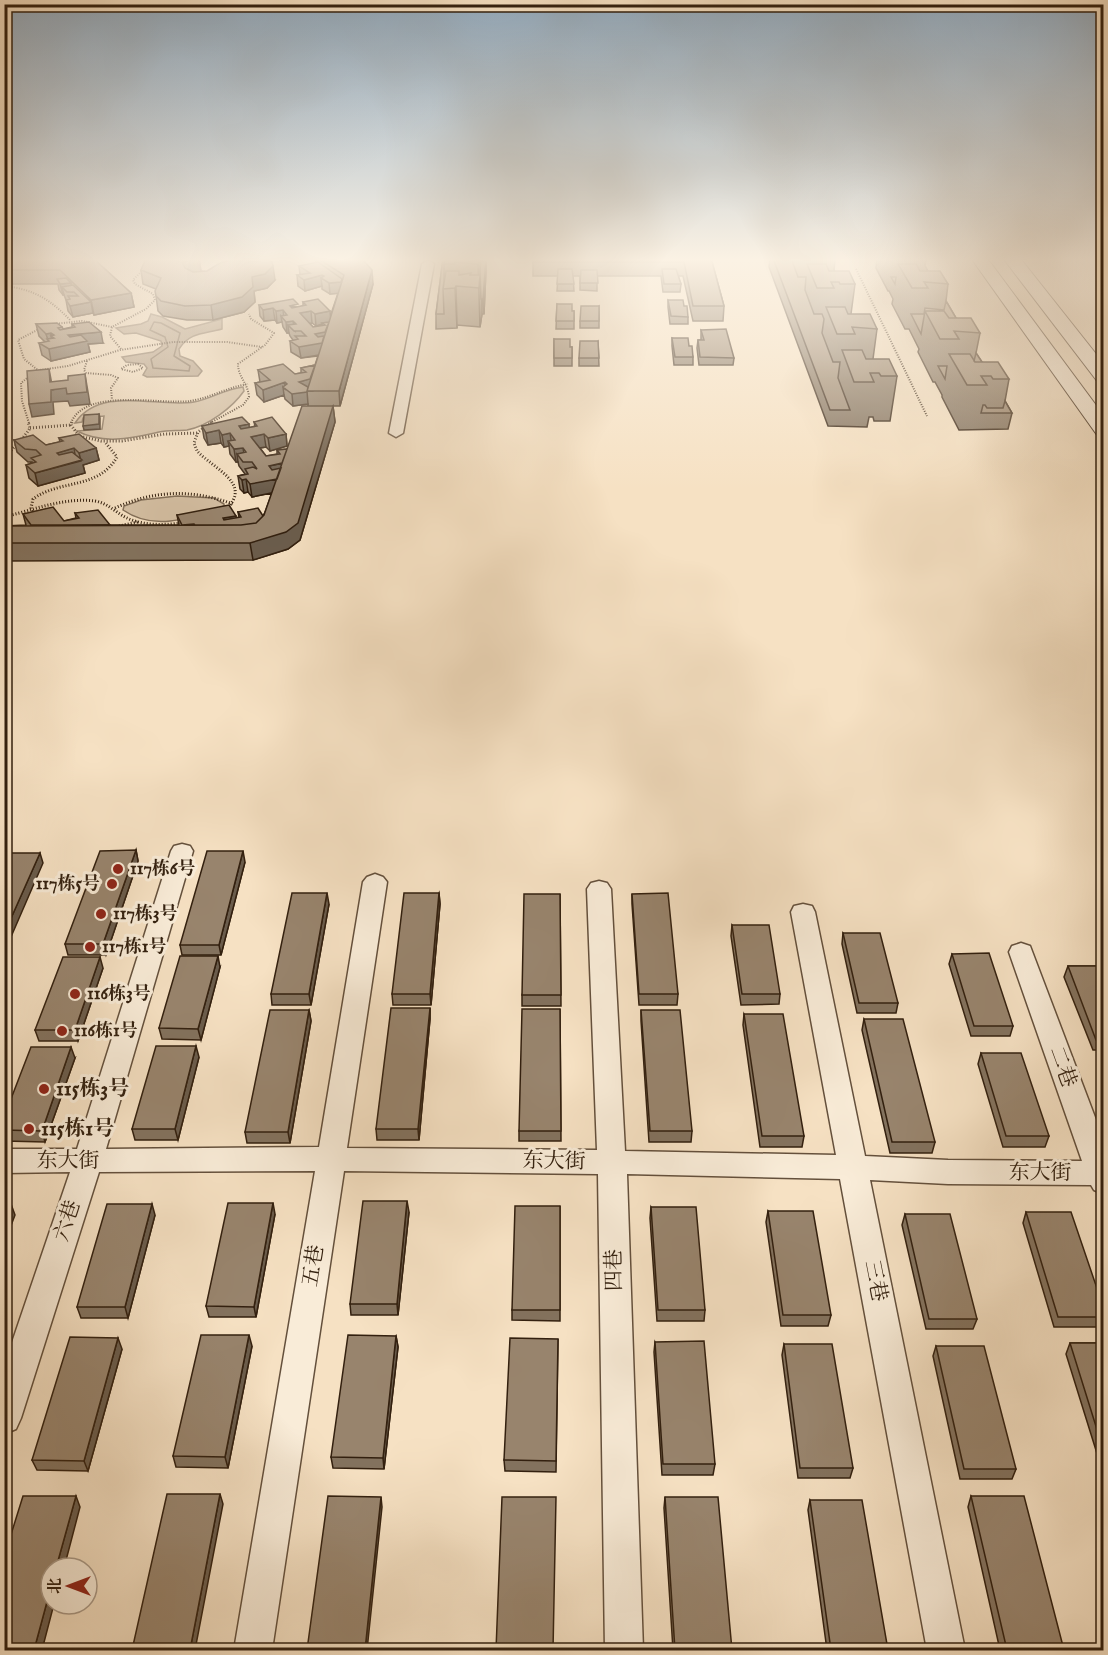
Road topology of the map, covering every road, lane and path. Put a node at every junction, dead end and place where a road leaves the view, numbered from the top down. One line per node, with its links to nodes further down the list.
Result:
1 (25, 335): 11 (path)
2 (110, 335): 9 (path)
3 (273, 335): 8 (path)
4 (415, 335): 22 (street)
5 (888, 335): 17 (path)
6 (1035, 335): 20 (main road)
7 (1073, 335): 14 (main road)
8 (262, 347): 9 (path); 15 (path)
9 (121, 349): 10 (path)
10 (88, 360): 11 (path); 13 (path)
11 (39, 370): 19 (path)
12 (123, 371): 12 (path); 13 (path)
13 (114, 376): 16 (path)
14 (1104, 376)
15 (248, 384): 16 (path); 21 (path)
16 (112, 400): 18 (path)
17 (927, 416)
18 (71, 425): 19 (path); 23 (path)
19 (30, 428): 24 (path)
20 (1104, 430)
21 (199, 433): 23 (path); 26 (path)
22 (396, 433)
23 (105, 442): 29 (path)
24 (4, 460)
25 (74, 502): 27 (path); 28 (path); 29 (path)
26 (233, 504): 28 (path); 30 (path)
27 (78, 508)
28 (115, 508): 33 (path)
29 (33, 511): 31 (path)
30 (224, 511)
31 (4, 517)
32 (190, 521): 34 (path)
33 (140, 522): 34 (path); 35 (path)
34 (150, 524): 36 (path)
35 (112, 528)
36 (146, 532)
37 (182, 851): 44 (street, 六巷)
38 (375, 882): 42 (street, 五巷)
39 (599, 889): 45 (street, 四巷)
40 (803, 912): 46 (street, 三巷)
41 (1021, 951): 47 (street, 二巷)
42 (331, 1159): 44 (street, 东大街); 45 (street, 东大街); 49 (street, 五巷)
43 (4, 1161): 44 (street, 东大街)
44 (88, 1161): 48 (street, 六巷)
45 (611, 1163): 46 (street, 东大街); 50 (street, 四巷)
46 (853, 1168): 47 (street, 东大街); 51 (street, 三巷)
47 (1103, 1176)
48 (4, 1418)
49 (253, 1650)
50 (624, 1650)
51 (946, 1650)

